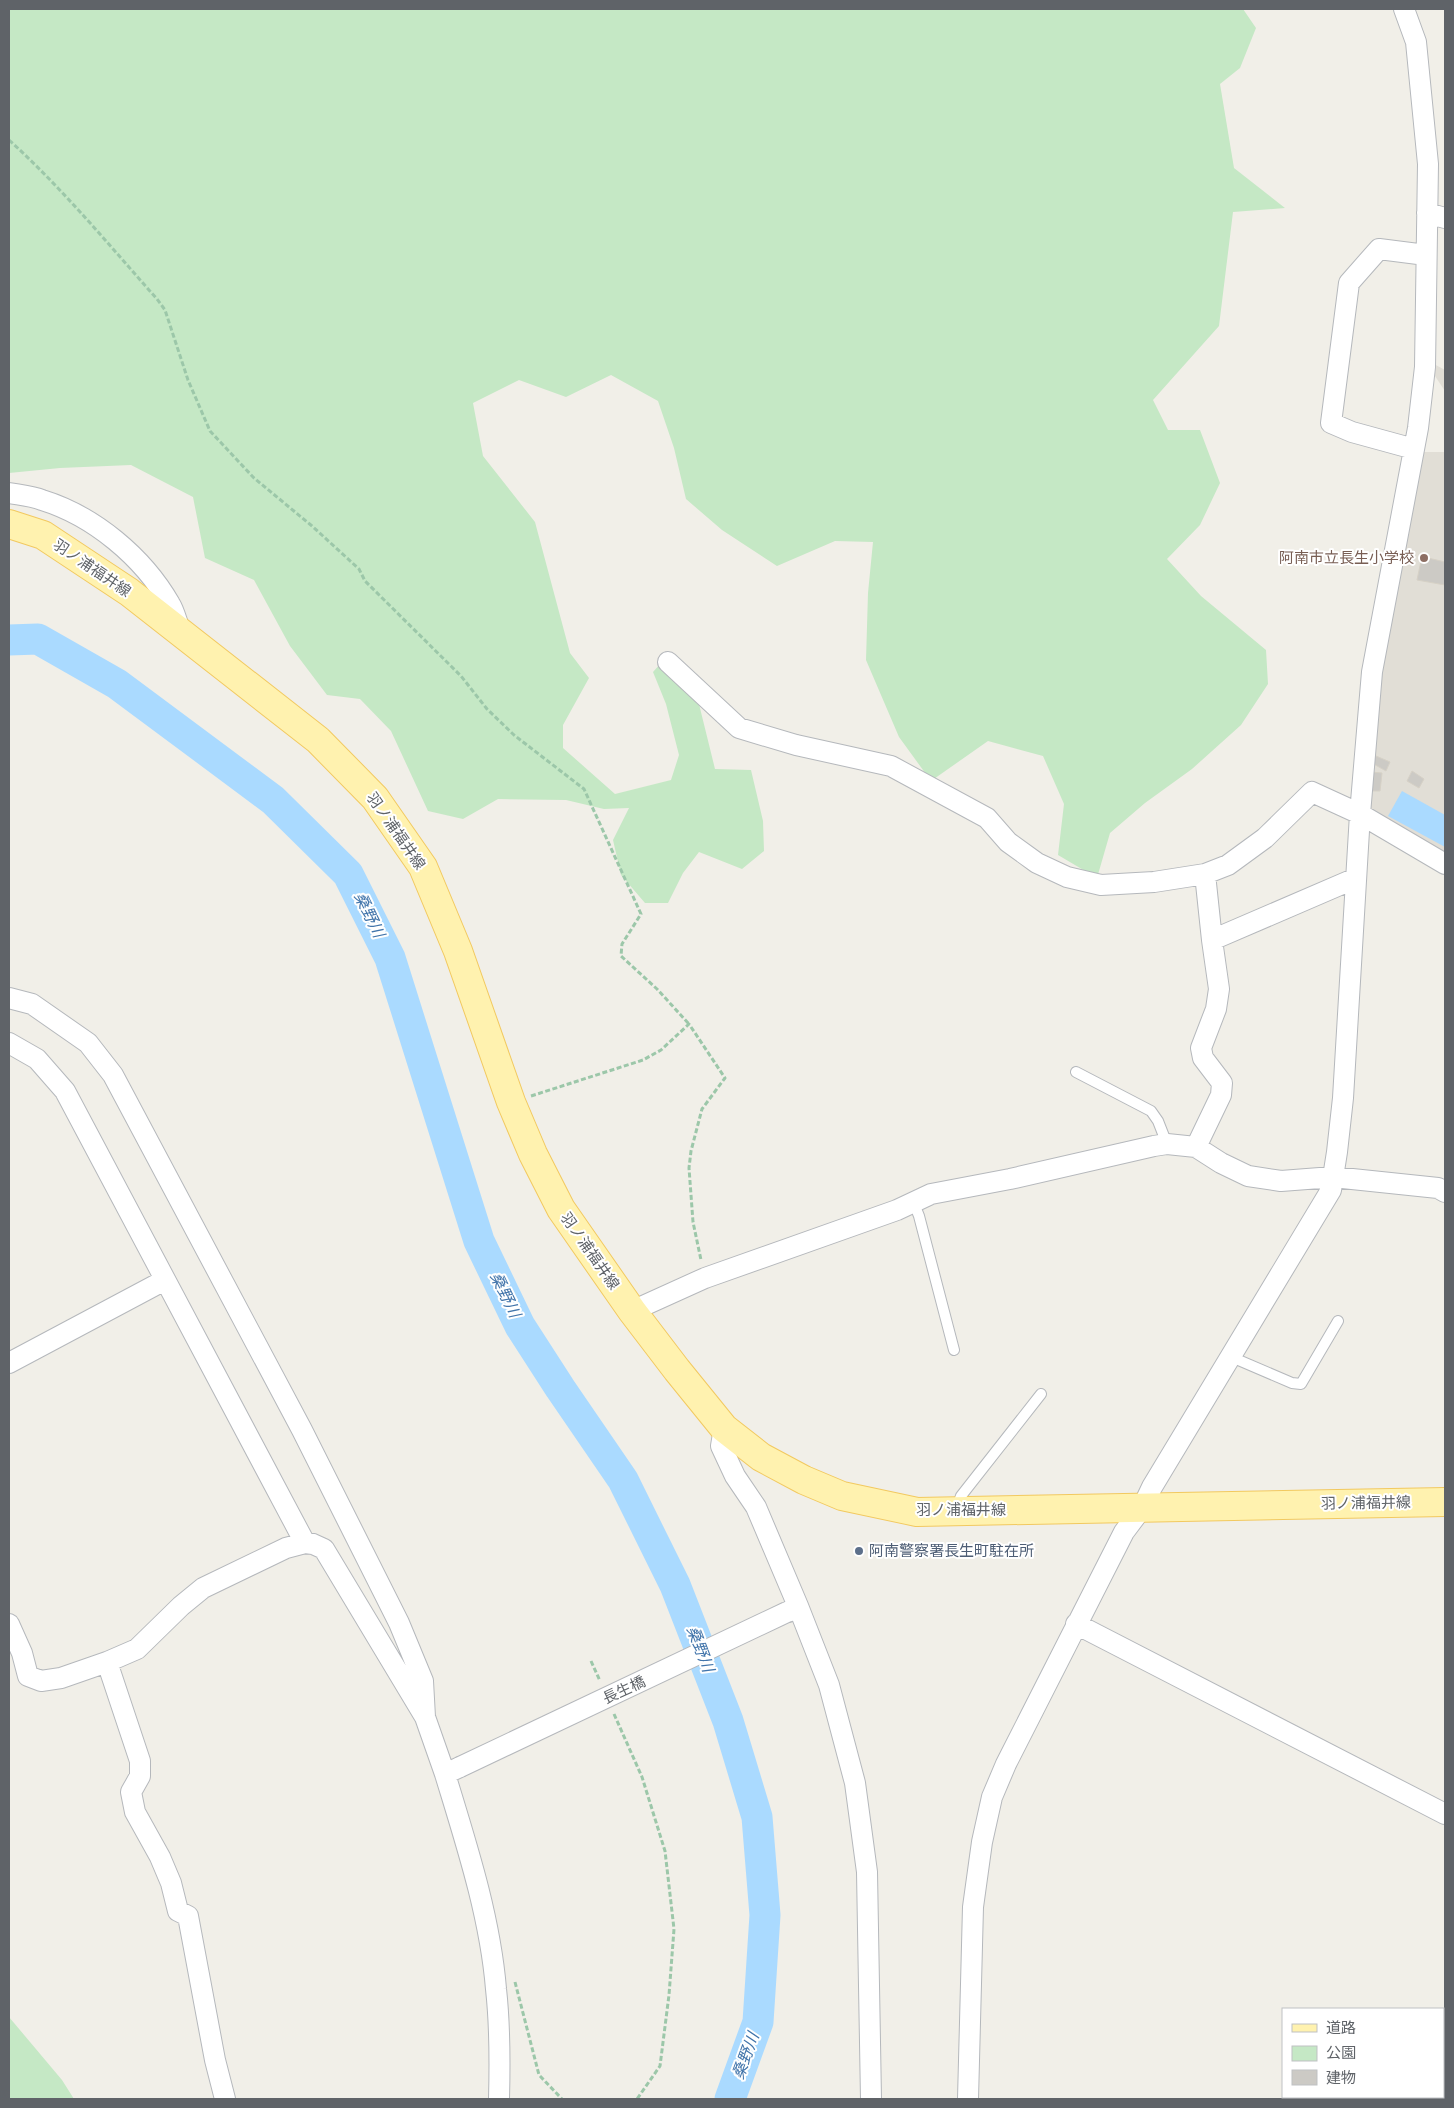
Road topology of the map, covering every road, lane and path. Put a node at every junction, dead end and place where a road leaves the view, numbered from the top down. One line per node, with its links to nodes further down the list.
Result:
1 (1404, 9): 3 (street)
2 (9, 140): 16 (path)
3 (1436, 215): 4 (street)
4 (1426, 255): 5 (street); 5 (street)
5 (1414, 449): 10 (street)
6 (9, 493): 8 (street)
7 (9, 524): 8 (main road, 羽ノ浦福井線)
8 (181, 633): 19 (main road, 羽ノ浦福井線)
9 (668, 662): 12 (street)
10 (1360, 814): 11 (street); 12 (street); 13 (street)
11 (1445, 864)
12 (1206, 874): 14 (street)
13 (1356, 878): 14 (street); 22 (street)
14 (1212, 940): 21 (street)
15 (9, 998): 45 (street)
16 (690, 1024): 19 (path); 25 (path)
17 (9, 1043): 26 (street)
18 (1076, 1072): 20 (lane)
19 (511, 1102): 27 (main road, 羽ノ浦福井線)
20 (1167, 1144): 21 (street); 24 (street)
21 (1196, 1147): 22 (street)
22 (1332, 1176): 23 (street); 30 (street)
23 (1445, 1192)
24 (913, 1201): 25 (street); 29 (lane)
25 (705, 1278): 27 (street)
26 (165, 1280): 31 (street); 37 (street)
27 (632, 1311): 33 (main road, 羽ノ浦福井線)
28 (1338, 1322): 30 (lane)
29 (954, 1350)
30 (1230, 1356): 35 (street)
31 (9, 1363)
32 (1042, 1394): 36 (lane)
33 (724, 1428): 36 (main road, 羽ノ浦福井線); 38 (street)
34 (1445, 1502): 35 (main road, 羽ノ浦福井線)
35 (1142, 1508): 36 (main road, 羽ノ浦福井線); 40 (street)
36 (956, 1510)
37 (305, 1543): 42 (street); 45 (street)
38 (793, 1609): 46 (street, 長生橋, bridge); 53 (street)
39 (9, 1624): 42 (street)
40 (1076, 1624): 47 (street); 54 (street)
41 (591, 1661): 43 (path)
42 (106, 1662): 49 (street)
43 (603, 1688)
44 (611, 1706): 52 (path)
45 (425, 1717): 46 (street)
46 (452, 1770): 50 (street)
47 (1445, 1814)
48 (514, 1975): 51 (path)
49 (225, 2099)
50 (499, 2099)
51 (562, 2099)
52 (637, 2099)
53 (871, 2099)
54 (968, 2099)

